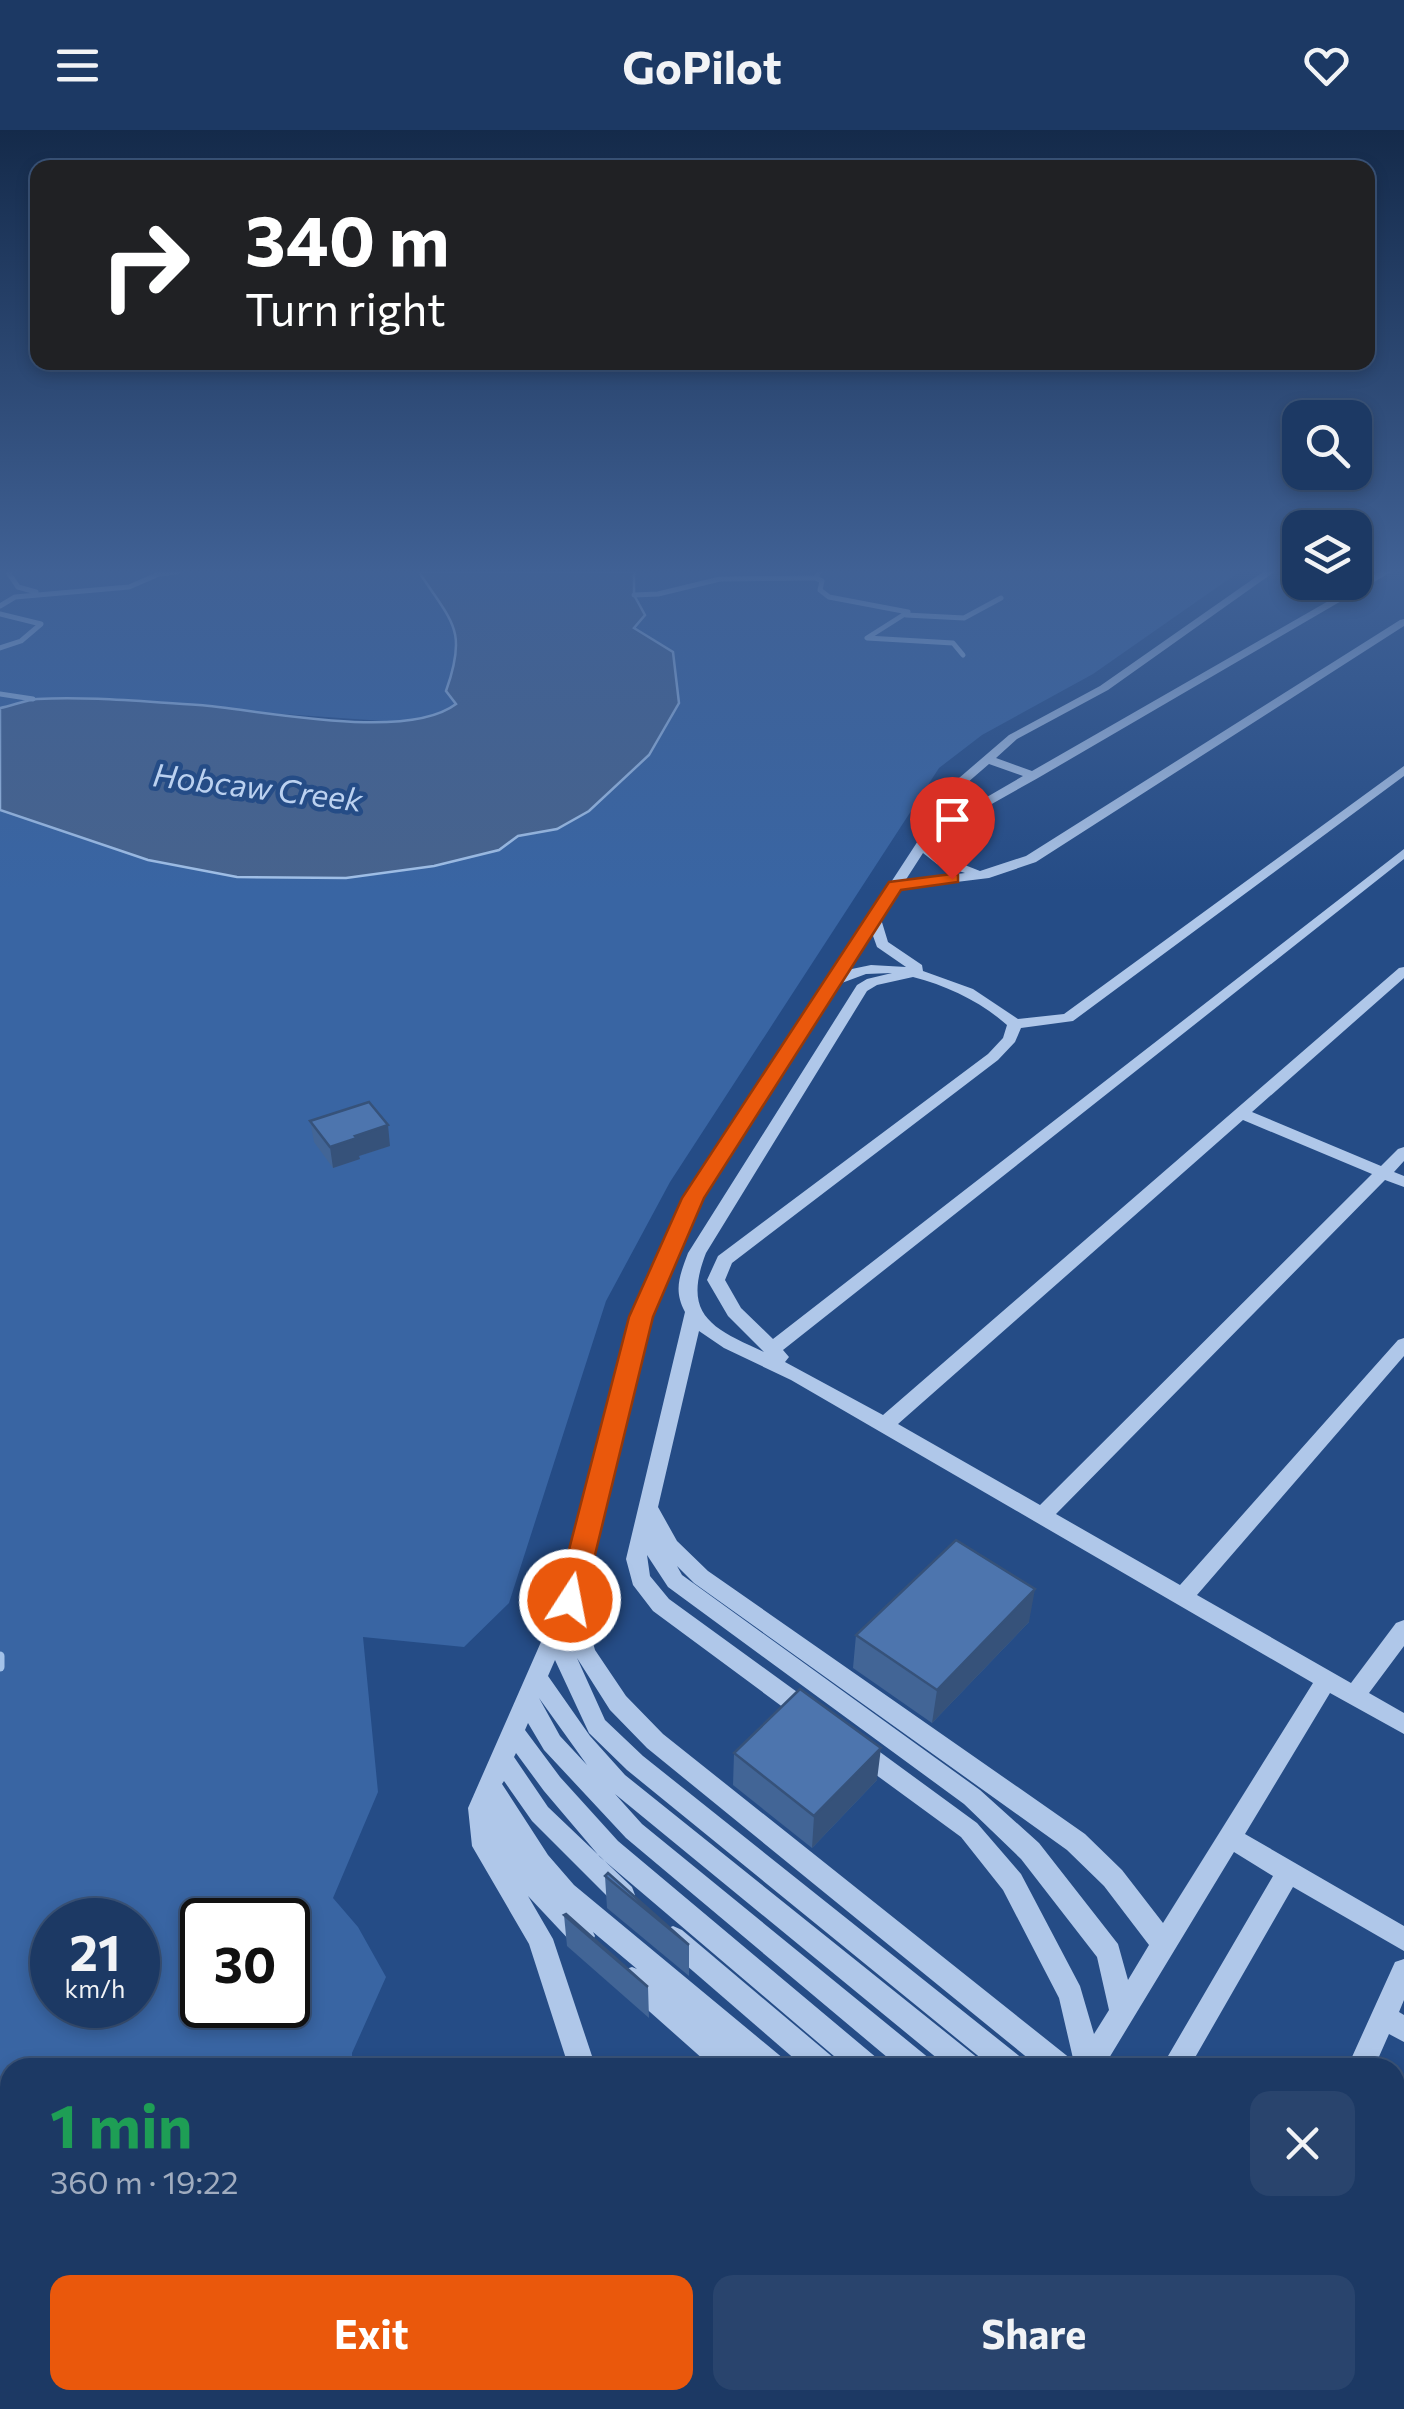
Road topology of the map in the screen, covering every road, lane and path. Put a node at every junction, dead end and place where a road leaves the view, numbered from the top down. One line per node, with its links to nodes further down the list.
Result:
1 (1118, 678): 4 (street)
2 (1202, 678): 6 (street)
3 (1315, 678): 9 (street)
4 (986, 759): 6 (street); 7 (street)
5 (1404, 770): 16 (street)
6 (1034, 776): 7 (street)
7 (925, 841): 9 (street); 10 (street)
8 (1404, 853): 23 (street)
9 (990, 874): 10 (street)
10 (895, 886): 11 (street)
11 (874, 919): 14 (street); 15 (street)
12 (1404, 971): 17 (street)
13 (917, 972): 14 (street); 15 (street); 21 (street)
14 (833, 982): 29 (street)
15 (941, 982): 16 (street)
16 (1015, 1024): 23 (street)
17 (1242, 1113): 19 (street); 25 (street)
18 (1404, 1152): 19 (street)
19 (1383, 1173): 20 (street); 26 (street)
20 (1404, 1182)
21 (694, 1312): 24 (street); 27 (street)
22 (1404, 1344): 28 (street)
23 (772, 1350): 24 (street)
24 (798, 1375): 25 (street)
25 (885, 1424): 26 (street)
26 (1043, 1514): 28 (street)
27 (645, 1519): 42 (street); 44 (street); 55 (street)
28 (1184, 1594): 32 (street)
29 (570, 1600): 31 (street); 54 (street)
30 (1404, 1628): 34 (street)
31 (555, 1636): 33 (street); 53 (street)
32 (1327, 1679): 34 (street); 39 (street)
33 (531, 1688): 36 (street); 51 (street); 52 (street)
34 (1355, 1695): 35 (street)
35 (1404, 1724)
36 (513, 1731): 37 (street); 50 (street)
37 (501, 1758): 38 (street); 49 (street)
38 (485, 1796): 46 (street); 47 (street); 48 (street)
39 (1229, 1838): 40 (street); 42 (street)
40 (1289, 1872): 41 (street); 57 (street)
41 (1404, 1939)
42 (1164, 1944): 44 (street)
43 (1404, 1971): 45 (street)
44 (1122, 2012): 56 (street)
45 (1394, 2023): 58 (street)
46 (581, 2058)
47 (722, 2058)
48 (763, 2058)
49 (814, 2058)
50 (858, 2058)
51 (909, 2058)
52 (958, 2058)
53 (1002, 2058)
54 (1050, 2058)
55 (1086, 2058)
56 (1094, 2058)
57 (1180, 2058)
58 (1368, 2058)

